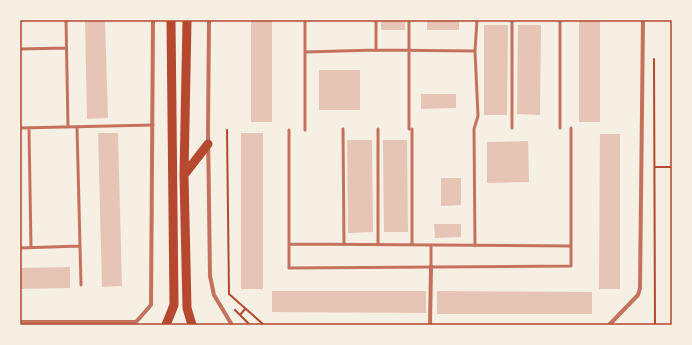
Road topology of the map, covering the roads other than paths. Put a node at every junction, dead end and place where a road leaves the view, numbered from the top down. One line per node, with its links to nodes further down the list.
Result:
1 (66, 20): 13 (lane)
2 (153, 20): 19 (street)
3 (171, 20): 46 (main road)
4 (187, 20): 32 (main road)
5 (209, 20): 31 (street)
6 (305, 20): 18 (lane)
7 (376, 20): 15 (lane)
8 (409, 20): 16 (lane)
9 (477, 20): 17 (lane)
10 (512, 20): 24 (lane)
11 (560, 20): 25 (lane)
12 (643, 20): 50 (street)
13 (66, 48): 14 (lane); 20 (lane)
14 (20, 49)
15 (376, 50): 16 (lane); 18 (lane)
16 (409, 50): 17 (lane); 36 (lane)
17 (475, 51): 39 (lane)
18 (305, 52): 29 (lane)
19 (153, 125): 21 (lane); 45 (street)
20 (68, 127): 21 (lane); 23 (lane)
21 (78, 127): 38 (lane)
22 (20, 128): 23 (lane)
23 (29, 128): 42 (lane)
24 (512, 128)
25 (560, 128)
26 (571, 128): 40 (lane)
27 (378, 129): 35 (lane)
28 (289, 130): 33 (lane)
29 (305, 130)
30 (343, 130): 34 (lane)
31 (208, 144): 32 (main road); 48 (street)
32 (184, 175): 47 (main road)
33 (289, 244): 34 (lane); 43 (lane)
34 (344, 244): 35 (lane)
35 (378, 245): 36 (lane)
36 (412, 245): 37 (lane)
37 (431, 245): 39 (lane); 43 (lane)
38 (80, 246): 42 (lane); 44 (lane)
39 (475, 246): 40 (lane)
40 (571, 246): 43 (lane)
41 (20, 248): 42 (lane)
42 (31, 248)
43 (431, 267): 49 (street)
44 (81, 285)
45 (20, 322)
46 (166, 325)
47 (192, 325)
48 (232, 325)
49 (430, 325)
50 (609, 325)

